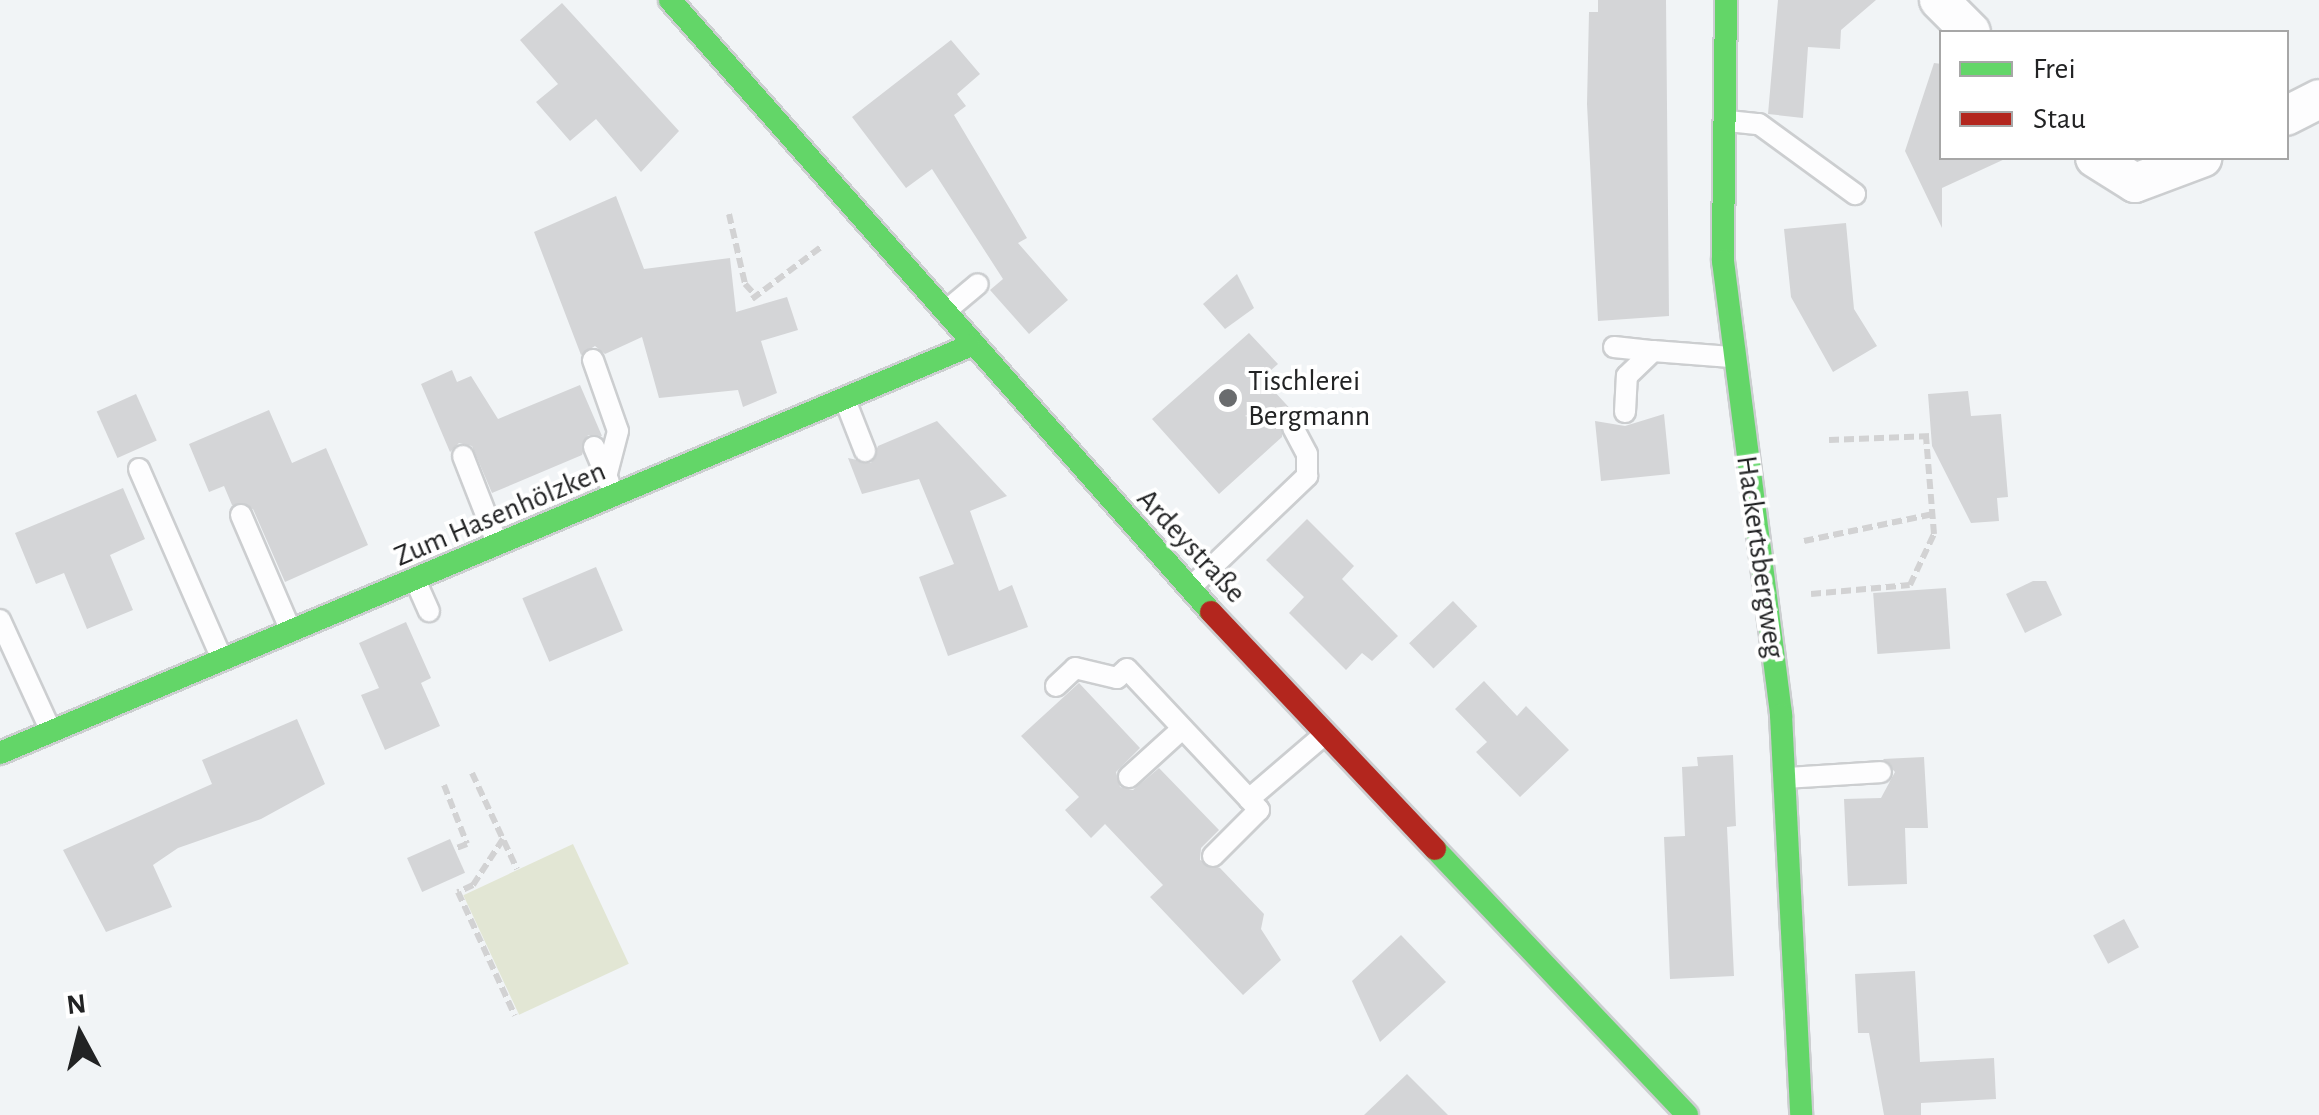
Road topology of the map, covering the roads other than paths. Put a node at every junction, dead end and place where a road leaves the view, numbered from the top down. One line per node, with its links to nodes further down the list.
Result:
1 (670, 0): 12 (street, Ardeystraße)
2 (1726, 0): 7 (street, Hackertsbergweg)
3 (1939, 0): 4 (street)
4 (1970, 30)
5 (2319, 100): 6 (street)
6 (2289, 115)
7 (1722, 120): 10 (lane); 16 (street, Hackertsbergweg)
8 (2098, 160): 9 (street)
9 (2197, 160)
10 (1855, 194)
11 (978, 284): 12 (lane)
12 (929, 308): 13 (street, Ardeystraße)
13 (969, 346): 19 (street, Zum Hasenhölzken); 33 (street, Ardeystraße)
14 (1614, 347): 15 (lane)
15 (1653, 351): 16 (lane); 21 (lane)
16 (1732, 357): 20 (street, Hackertsbergweg)
17 (594, 360): 29 (lane)
18 (1766, 395): 20 (lane)
19 (844, 398): 26 (lane); 29 (street, Zum Hasenhölzken)
20 (1738, 398): 24 (street, Hackertsbergweg)
21 (1625, 412)
22 (1293, 428): 33 (lane)
23 (1773, 441): 24 (lane)
24 (1745, 444): 45 (street, Hackertsbergweg)
25 (594, 447): 29 (lane)
26 (865, 451)
27 (463, 456): 31 (lane)
28 (139, 469): 37 (lane)
29 (611, 487): 31 (street, Zum Hasenhölzken)
30 (242, 515): 36 (lane)
31 (499, 547): 32 (street, Zum Hasenhölzken)
32 (416, 582): 34 (lane); 36 (street, Zum Hasenhölzken)
33 (1190, 588): 41 (street, Ardeystraße)
34 (429, 611)
35 (0, 620): 40 (lane)
36 (292, 633): 37 (street, Zum Hasenhölzken)
37 (222, 661): 40 (street, Zum Hasenhölzken)
38 (1056, 686): 39 (lane)
39 (1182, 728): 44 (lane); 46 (lane)
40 (51, 731): 42 (street, Zum Hasenhölzken)
41 (1326, 734): 46 (lane); 48 (street, Ardeystraße)
42 (2, 746)
43 (1881, 772): 45 (lane)
44 (1129, 777)
45 (1784, 778): 49 (street, Hackertsbergweg)
46 (1248, 799): 47 (lane)
47 (1213, 856)
48 (1687, 1115)
49 (1801, 1115)

